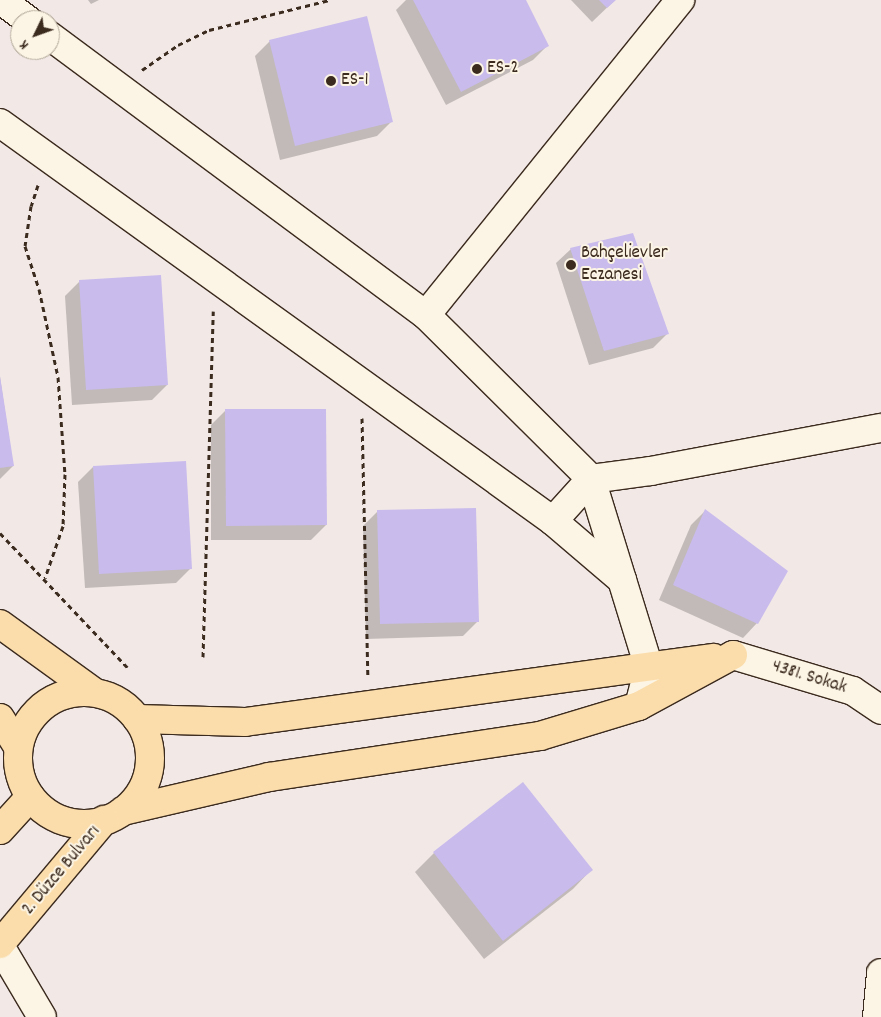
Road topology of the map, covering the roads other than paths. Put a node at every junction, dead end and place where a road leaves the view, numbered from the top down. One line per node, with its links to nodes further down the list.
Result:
1 (1, 0): 3 (street)
2 (680, 0): 6 (street)
3 (14, 10)
4 (60, 43): 6 (street)
5 (0, 123): 9 (street)
6 (426, 314): 8 (street)
7 (881, 428): 8 (street)
8 (591, 479): 9 (street); 10 (street)
9 (553, 521): 10 (street)
10 (622, 580): 13 (street)
11 (0, 624): 14 (main road)
12 (733, 656): 13 (main road); 15 (main road); 16 (street, 4381. Sokak)
13 (649, 667): 15 (street); 18 (main road)
14 (94, 692): 18 (main road); 19 (main road)
15 (639, 706): 21 (main road)
16 (881, 710)
17 (0, 718): 19 (main road)
18 (137, 719): 21 (main road)
19 (18, 747): 20 (main road)
20 (30, 797): 21 (main road); 22 (main road)
21 (114, 816): 23 (main road, 2. Düzce Bulvarı)
22 (0, 830)
23 (0, 945): 25 (street)
24 (881, 974): 26 (street)
25 (42, 1017)
26 (877, 1017)

